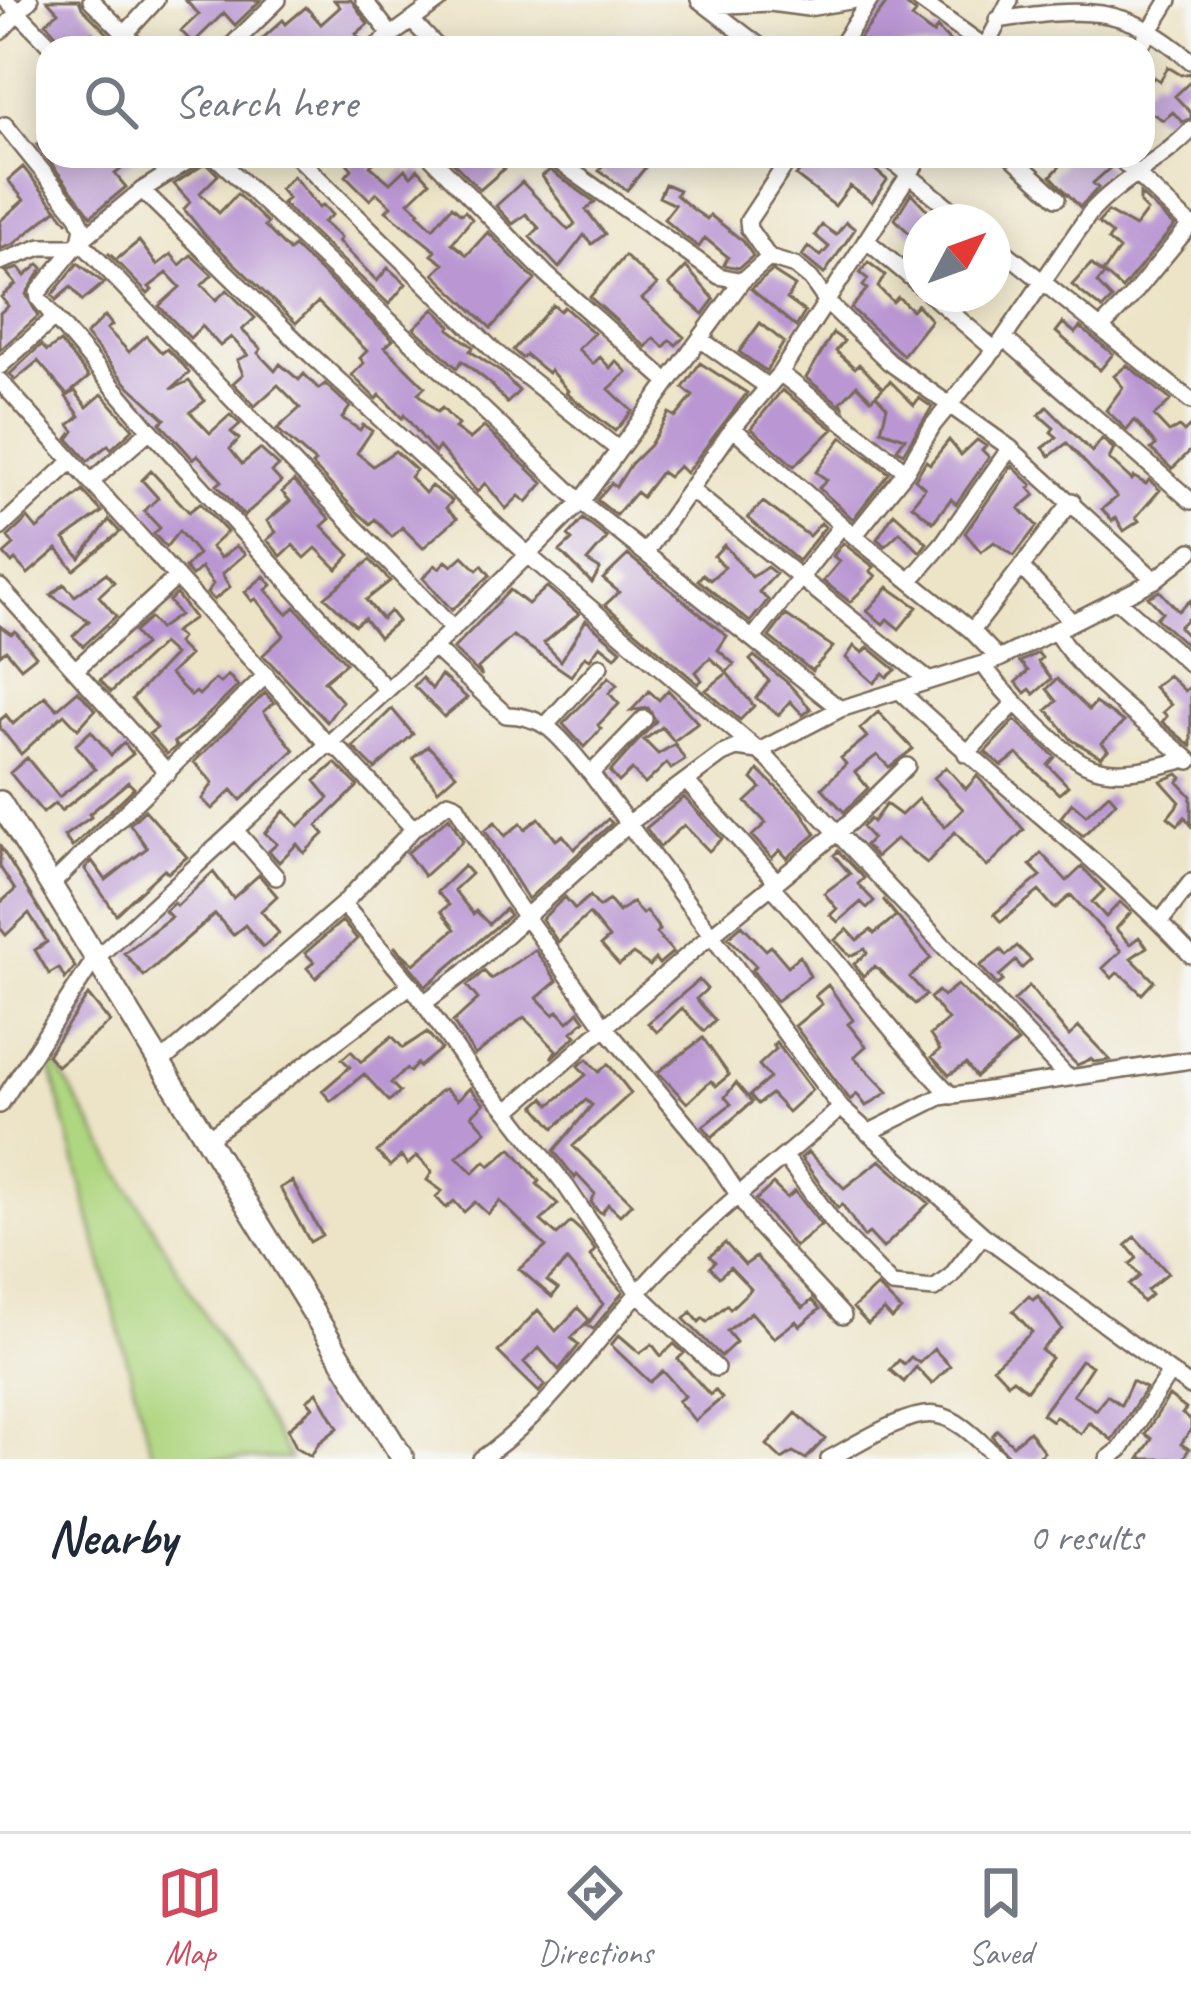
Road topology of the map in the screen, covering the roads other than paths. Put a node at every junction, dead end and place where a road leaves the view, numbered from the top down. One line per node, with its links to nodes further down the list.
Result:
1 (91, 0): 17 (street)
2 (156, 0): 17 (street)
3 (278, 0): 19 (street)
4 (364, 0): 20 (street)
5 (440, 0): 14 (street)
6 (856, 0): 11 (street)
7 (870, 0): 23 (street)
8 (920, 0): 24 (street)
9 (1010, 0): 13 (street)
10 (1169, 0): 15 (street)
11 (703, 3): 22 (street)
12 (19, 4): 16 (street); 18 (street)
13 (998, 20): 15 (street); 25 (street)
14 (412, 22): 20 (street); 21 (street)
15 (1151, 28): 26 (street); 27 (street)
16 (0, 32)
17 (125, 34)
18 (44, 36)
19 (241, 36)
20 (392, 36)
21 (426, 36)
22 (746, 36)
23 (847, 36)
24 (969, 36)
25 (991, 36)
26 (1146, 36)
27 (1191, 61)
28 (5, 125): 31 (street)
29 (1191, 130): 30 (street)
30 (1155, 160)
31 (36, 163)
32 (40, 168): 53 (street)
33 (166, 168): 45 (street)
34 (176, 168): 45 (street)
35 (228, 168): 83 (street)
36 (308, 168): 76 (street)
37 (442, 168): 69 (street)
38 (568, 168): 58 (street)
39 (783, 168): 55 (street)
40 (897, 168): 47 (street)
41 (912, 168): 47 (street)
42 (1024, 168): 49 (street)
43 (1132, 168): 46 (street)
44 (1146, 168): 46 (street)
45 (170, 172): 48 (street)
46 (1139, 174): 51 (street); 59 (street)
47 (906, 177): 50 (street); 52 (street)
48 (142, 190): 53 (street); 87 (street)
49 (1057, 198)
50 (943, 204)
51 (1191, 225): 63 (street)
52 (866, 240): 57 (street); 60 (street)
53 (78, 244): 56 (street); 62 (street); 97 (street)
54 (1011, 256): 59 (street)
55 (769, 258): 58 (street); 60 (street)
56 (0, 262)
57 (903, 271)
58 (742, 281): 64 (street)
59 (1044, 281): 63 (street); 65 (street)
60 (827, 302): 67 (street); 72 (street)
61 (955, 312): 65 (street)
62 (53, 319): 66 (street); 74 (street)
63 (1102, 327): 71 (street)
64 (700, 339): 69 (street); 70 (street)
65 (999, 344): 72 (street); 82 (street)
66 (0, 366)
67 (780, 373): 70 (street); 78 (street)
68 (0, 381): 77 (street)
69 (668, 382): 76 (street)
70 (768, 387): 73 (street)
71 (1191, 401)
72 (950, 409): 75 (street); 78 (street)
73 (733, 428): 80 (street); 85 (street)
74 (150, 430): 79 (street); 108 (street)
75 (1010, 448): 81 (street); 93 (street)
76 (619, 450): 83 (street)
77 (72, 461): 79 (street); 84 (street)
78 (906, 471): 85 (street)
79 (91, 482): 90 (street)
80 (692, 491): 86 (street); 91 (street)
81 (1072, 501): 89 (street); 92 (street)
82 (1191, 501)
83 (581, 502): 86 (street); 87 (street)
84 (0, 528)
85 (848, 530): 91 (street); 93 (street)
86 (646, 552): 100 (street)
87 (528, 555): 97 (street); 115 (street)
88 (1187, 561): 92 (street)
89 (1021, 567): 96 (street); 98 (street)
90 (178, 577): 105 (street); 106 (street)
91 (799, 578): 100 (street); 107 (street)
92 (1155, 580): 95 (street)
93 (910, 581): 98 (street)
94 (0, 587): 105 (street)
95 (1116, 599): 96 (street); 104 (street)
96 (1072, 622): 99 (street)
97 (453, 629): 101 (street)
98 (971, 631): 102 (street)
99 (1055, 631): 102 (street); 117 (street)
100 (753, 638): 111 (street)
101 (433, 647): 108 (street); 113 (street)
102 (992, 662): 107 (street); 110 (street)
103 (600, 665): 113 (street)
104 (1191, 665)
105 (75, 670): 119 (street)
106 (266, 675): 114 (street); 119 (street)
107 (928, 680): 109 (street)
108 (387, 690): 114 (street)
109 (901, 692): 111 (street); 116 (street)
110 (1015, 703): 116 (street); 117 (street)
111 (840, 709): 115 (street)
112 (644, 719): 120 (street)
113 (547, 724): 120 (street)
114 (328, 745): 124 (street); 125 (street)
115 (759, 751): 121 (street); 126 (street)
116 (966, 754): 133 (street)
117 (1189, 760)
118 (907, 766): 126 (street)
119 (169, 773): 129 (street)
120 (591, 774): 123 (street)
121 (686, 781): 123 (street); 130 (street)
122 (4, 817): 129 (street)
123 (628, 824): 132 (street); 134 (street)
124 (415, 827): 131 (street); 132 (street)
125 (235, 830): 127 (street); 136 (street)
126 (836, 832): 130 (street); 142 (street)
127 (276, 877)
128 (1191, 882): 133 (street)
129 (52, 884): 136 (street)
130 (774, 885): 134 (street); 143 (street)
131 (343, 904): 137 (street); 141 (street)
132 (525, 916): 138 (street); 139 (street)
133 (1160, 922): 135 (street)
134 (711, 935): 139 (street); 145 (street)
135 (1191, 955)
136 (94, 960): 141 (street); 144 (street)
137 (411, 985): 138 (street); 148 (street)
138 (424, 1003): 146 (street)
139 (605, 1027): 146 (street); 150 (street)
140 (1191, 1060): 142 (street)
141 (160, 1063): 148 (street)
142 (1068, 1078): 143 (street)
143 (952, 1096): 147 (street)
144 (0, 1105)
145 (842, 1108): 147 (street); 149 (street)
146 (508, 1111): 152 (street)
147 (868, 1133): 151 (street)
148 (208, 1138): 157 (street)
149 (784, 1157): 150 (street); 151 (street)
150 (737, 1197): 152 (street); 153 (street)
151 (983, 1235): 155 (street)
152 (638, 1293): 154 (street); 158 (street)
153 (843, 1316)
154 (716, 1368)
155 (1169, 1372): 156 (street); 161 (street)
156 (1191, 1387)
157 (405, 1458)
158 (482, 1459)
159 (829, 1459): 160 (street)
160 (999, 1459)
161 (1108, 1459)

